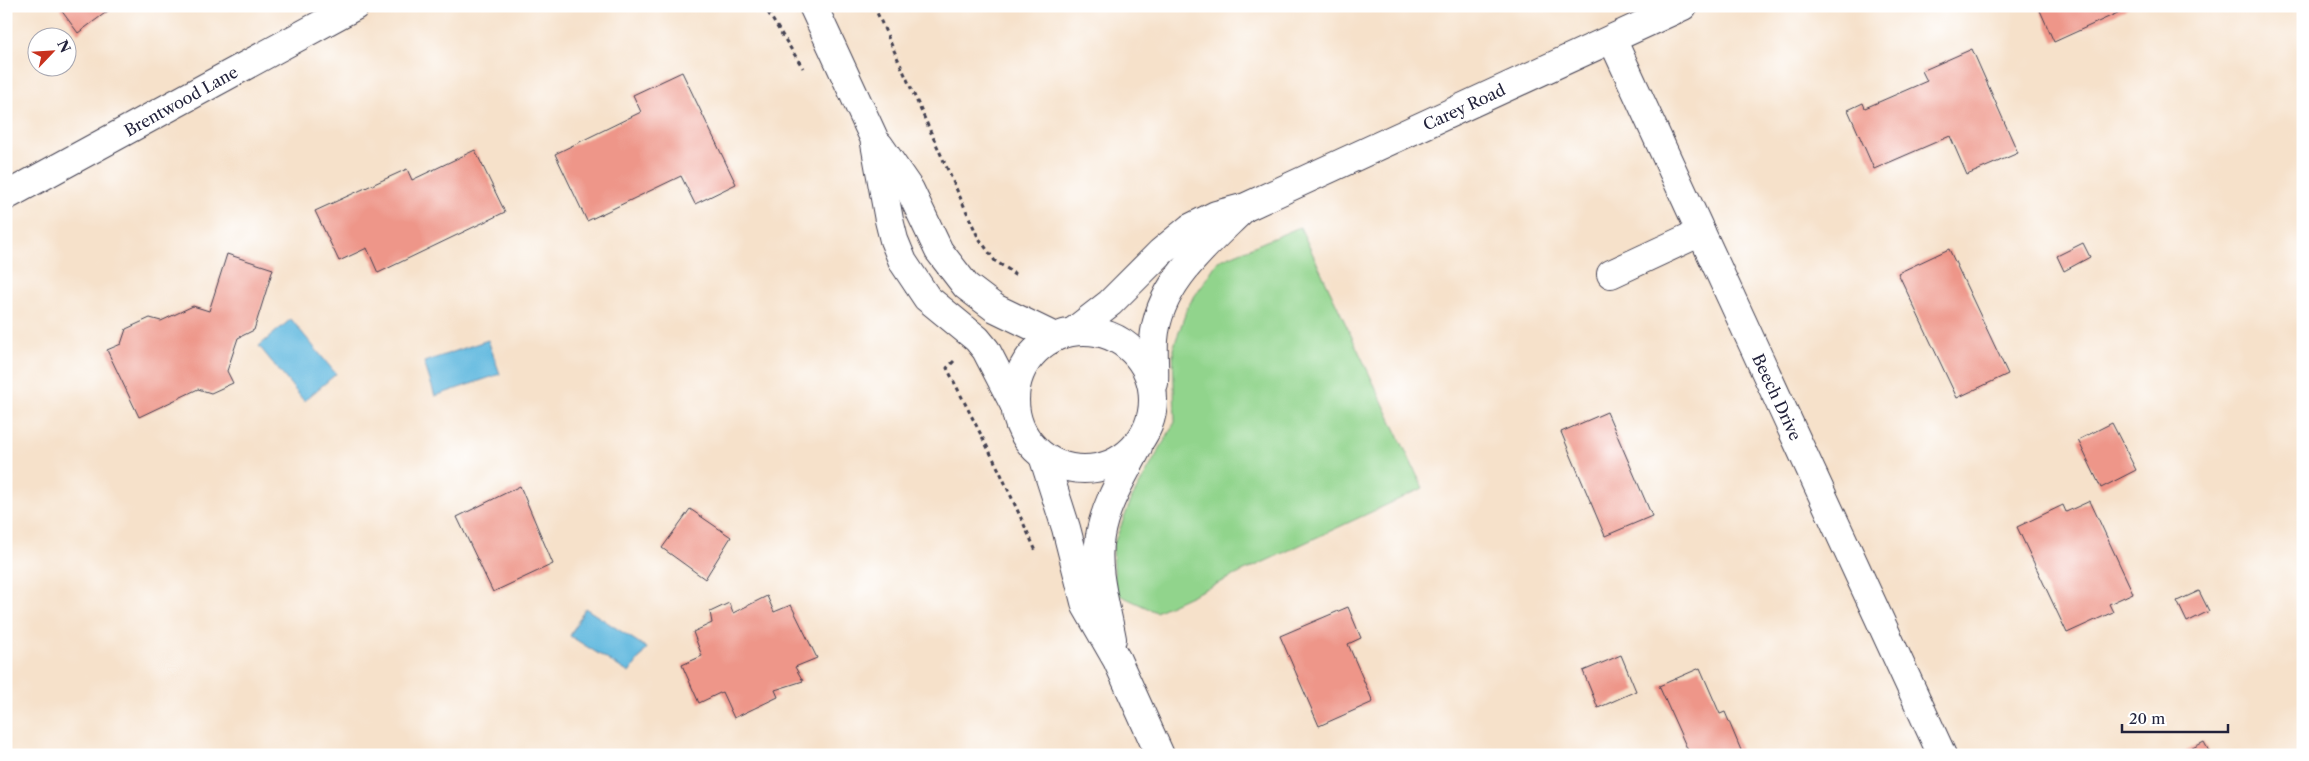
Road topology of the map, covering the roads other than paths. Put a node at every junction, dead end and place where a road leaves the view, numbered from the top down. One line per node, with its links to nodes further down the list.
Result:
1 (354, 6): 6 (street, Brentwood Lane)
2 (813, 6): 5 (street)
3 (1683, 6): 4 (street, Carey Road)
4 (1612, 39): 7 (street, Carey Road); 8 (street, Beech Drive)
5 (874, 138): 10 (street); 12 (street)
6 (6, 196)
7 (1246, 207): 10 (street, Carey Road); 11 (street, Carey Road)
8 (1701, 232): 9 (street); 17 (street, Beech Drive)
9 (1611, 274)
10 (1065, 334): 11 (street); 12 (street)
11 (1154, 399): 13 (street)
12 (1015, 406): 14 (street)
13 (1140, 441): 14 (street); 15 (street)
14 (1043, 456): 15 (street)
15 (1117, 660): 16 (street)
16 (1160, 755)
17 (1942, 755)

